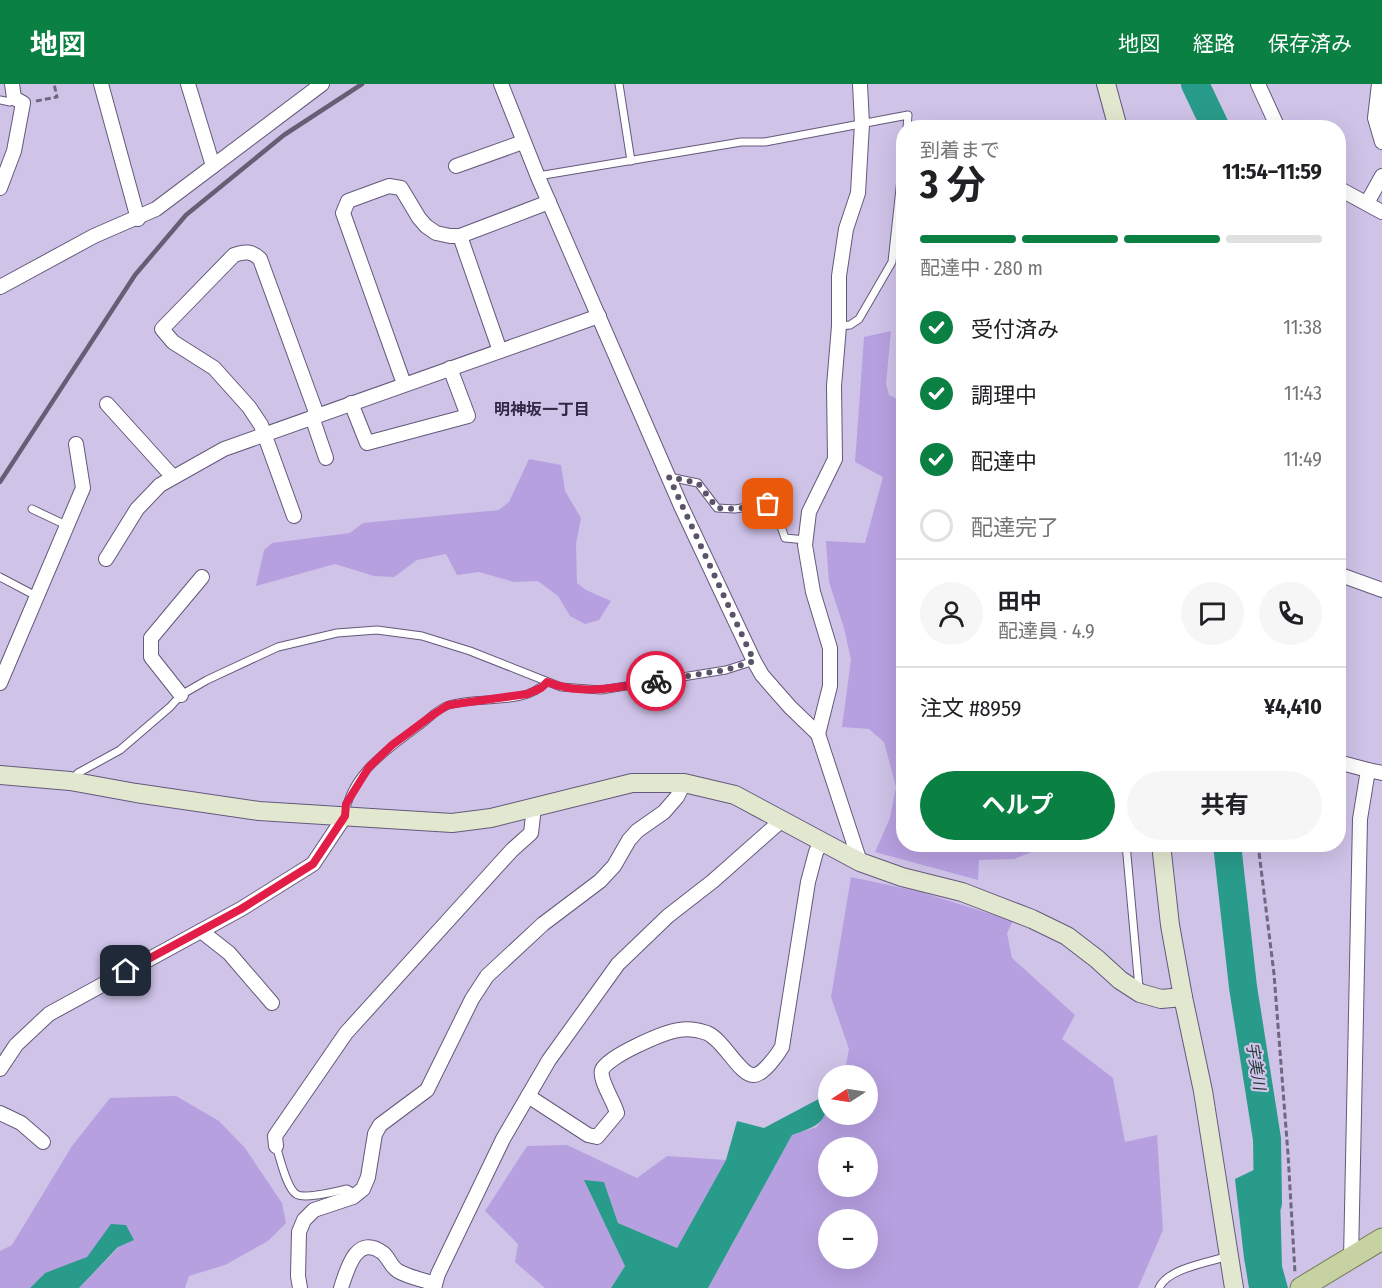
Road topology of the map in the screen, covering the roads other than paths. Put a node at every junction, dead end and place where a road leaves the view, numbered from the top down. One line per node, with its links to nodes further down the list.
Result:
1 (12, 84): 12 (street)
2 (101, 84): 29 (street)
3 (188, 84): 20 (street)
4 (322, 84): 20 (street)
5 (501, 84): 17 (street)
6 (619, 84): 19 (lane)
7 (860, 84): 16 (street)
8 (1106, 84): 14 (street)
9 (1379, 84): 18 (street)
10 (1260, 85): 15 (street)
11 (0, 100): 12 (lane)
12 (19, 101): 24 (street)
13 (908, 120): 16 (lane)
14 (1116, 120)
15 (1275, 120)
16 (862, 124): 19 (lane); 34 (street)
17 (523, 142): 21 (street); 23 (street)
18 (1382, 142)
19 (631, 161): 23 (lane)
20 (213, 166): 29 (street)
21 (456, 166)
22 (1382, 176): 27 (street)
23 (538, 177): 26 (street)
24 (0, 188)
25 (1346, 192): 27 (street)
26 (549, 202): 31 (street); 33 (street)
27 (1367, 203): 28 (street)
28 (1382, 212)
29 (138, 219): 32 (street)
30 (896, 225): 34 (lane)
31 (460, 236): 35 (street); 37 (street)
32 (0, 287)
33 (599, 316): 35 (street); 45 (street)
34 (839, 326): 49 (street)
35 (500, 351): 36 (street)
36 (450, 368): 37 (street); 38 (street)
37 (404, 384): 38 (street)
38 (351, 403): 40 (street)
39 (107, 404): 44 (street)
40 (314, 416): 41 (street); 41 (street); 43 (street)
41 (264, 435): 44 (street); 47 (street)
42 (76, 444): 48 (street)
43 (326, 458)
44 (173, 477): 50 (street)
45 (669, 477): 49 (lane); 56 (street)
46 (32, 509): 48 (lane)
47 (294, 516)
48 (68, 526): 55 (street)
49 (806, 540): 60 (street)
50 (106, 559)
51 (0, 577): 55 (lane)
52 (202, 577): 59 (street)
53 (1346, 577): 54 (street)
54 (1382, 590)
55 (38, 597): 58 (street)
56 (754, 661): 57 (lane); 60 (street)
57 (547, 682): 59 (lane); 67 (lane)
58 (0, 683)
59 (181, 695): 64 (lane)
60 (818, 734): 72 (street)
61 (1346, 764): 62 (street)
62 (1375, 771): 85 (street)
63 (0, 775): 64 (street)
64 (70, 781): 67 (street)
65 (684, 783): 66 (street); 68 (street); 82 (street)
66 (534, 807): 67 (street); 81 (street)
67 (345, 816): 73 (street)
68 (782, 820): 69 (street); 78 (street)
69 (821, 843): 72 (street); 78 (street)
70 (1127, 852): 74 (lane)
71 (1162, 852): 75 (street)
72 (860, 862): 74 (street)
73 (201, 931): 76 (street); 77 (street)
74 (1140, 993): 75 (street)
75 (1183, 997): 84 (street)
76 (272, 1003)
77 (0, 1069)
78 (528, 1096): 87 (street)
79 (0, 1113): 80 (street)
80 (43, 1142)
81 (276, 1146): 82 (lane)
82 (356, 1194): 88 (street)
83 (1382, 1239): 85 (main road)
84 (1228, 1257): 90 (lane); 91 (street)
85 (1351, 1259): 86 (main road)
86 (1299, 1283)
87 (434, 1286): 89 (street)
88 (300, 1288)
89 (341, 1288)
90 (1159, 1288)
91 (1234, 1288)

